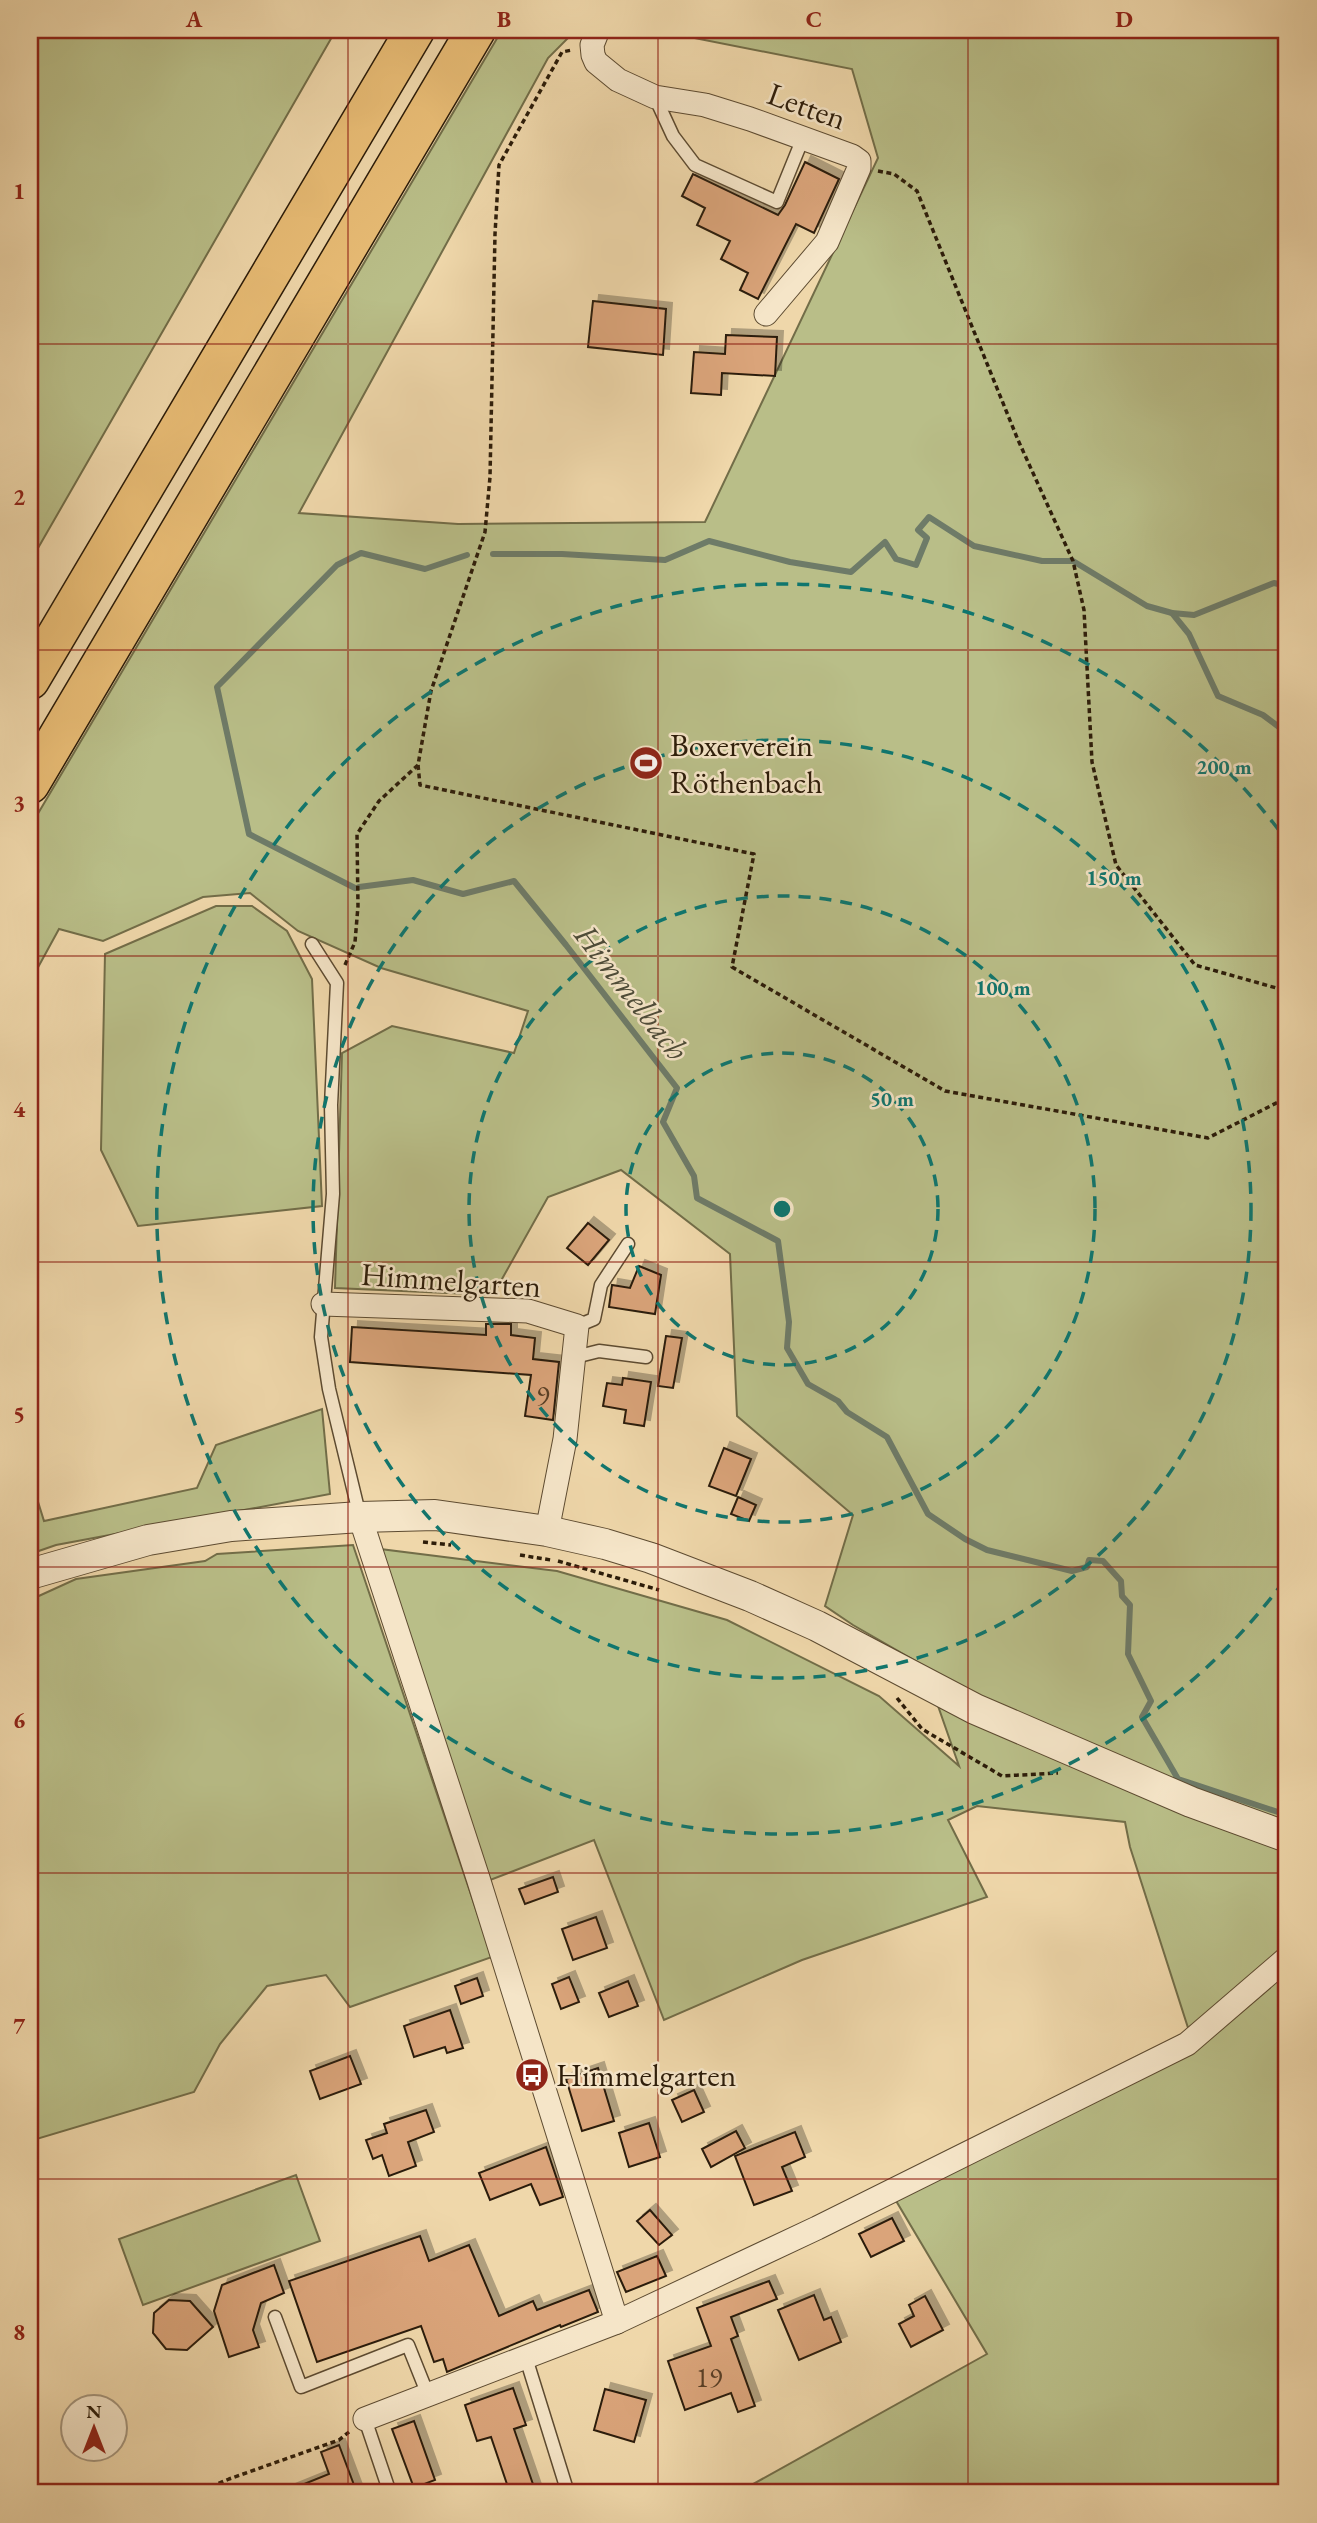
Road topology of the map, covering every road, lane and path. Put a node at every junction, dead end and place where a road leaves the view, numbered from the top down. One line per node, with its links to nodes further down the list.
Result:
1 (415, 30): 8 (highway)
2 (476, 30): 10 (highway)
3 (595, 37): 4 (street, Letten); 9 (path)
4 (655, 97): 5 (street, Letten); 5 (lane)
5 (803, 138): 6 (street, Letten)
6 (859, 168): 7 (street, Letten); 13 (path)
7 (766, 314)
8 (30, 680)
9 (418, 765): 12 (path); 14 (path)
10 (30, 784)
11 (312, 944): 12 (lane)
12 (337, 983): 16 (lane)
13 (1287, 991)
14 (1287, 1089)
15 (628, 1244): 17 (lane)
16 (323, 1304): 17 (street, Himmelgarten); 20 (lane)
17 (577, 1326): 18 (street, Himmelgarten)
18 (575, 1357): 19 (lane); 21 (street, Himmelgarten)
19 (646, 1357)
20 (360, 1517): 21 (street); 25 (street); 32 (street)
21 (547, 1531): 29 (street)
22 (416, 1542): 23 (path)
23 (454, 1545)
24 (516, 1554): 26 (path)
25 (30, 1574)
26 (670, 1594)
27 (892, 1691): 28 (path)
28 (1063, 1772)
29 (1287, 1837)
30 (1287, 1958): 32 (street)
31 (275, 2317): 34 (lane)
32 (617, 2322): 33 (street)
33 (526, 2358): 34 (street); 38 (lane)
34 (428, 2395): 35 (street)
35 (365, 2419): 36 (path); 37 (lane)
36 (195, 2493)
37 (390, 2493)
38 (568, 2493)

